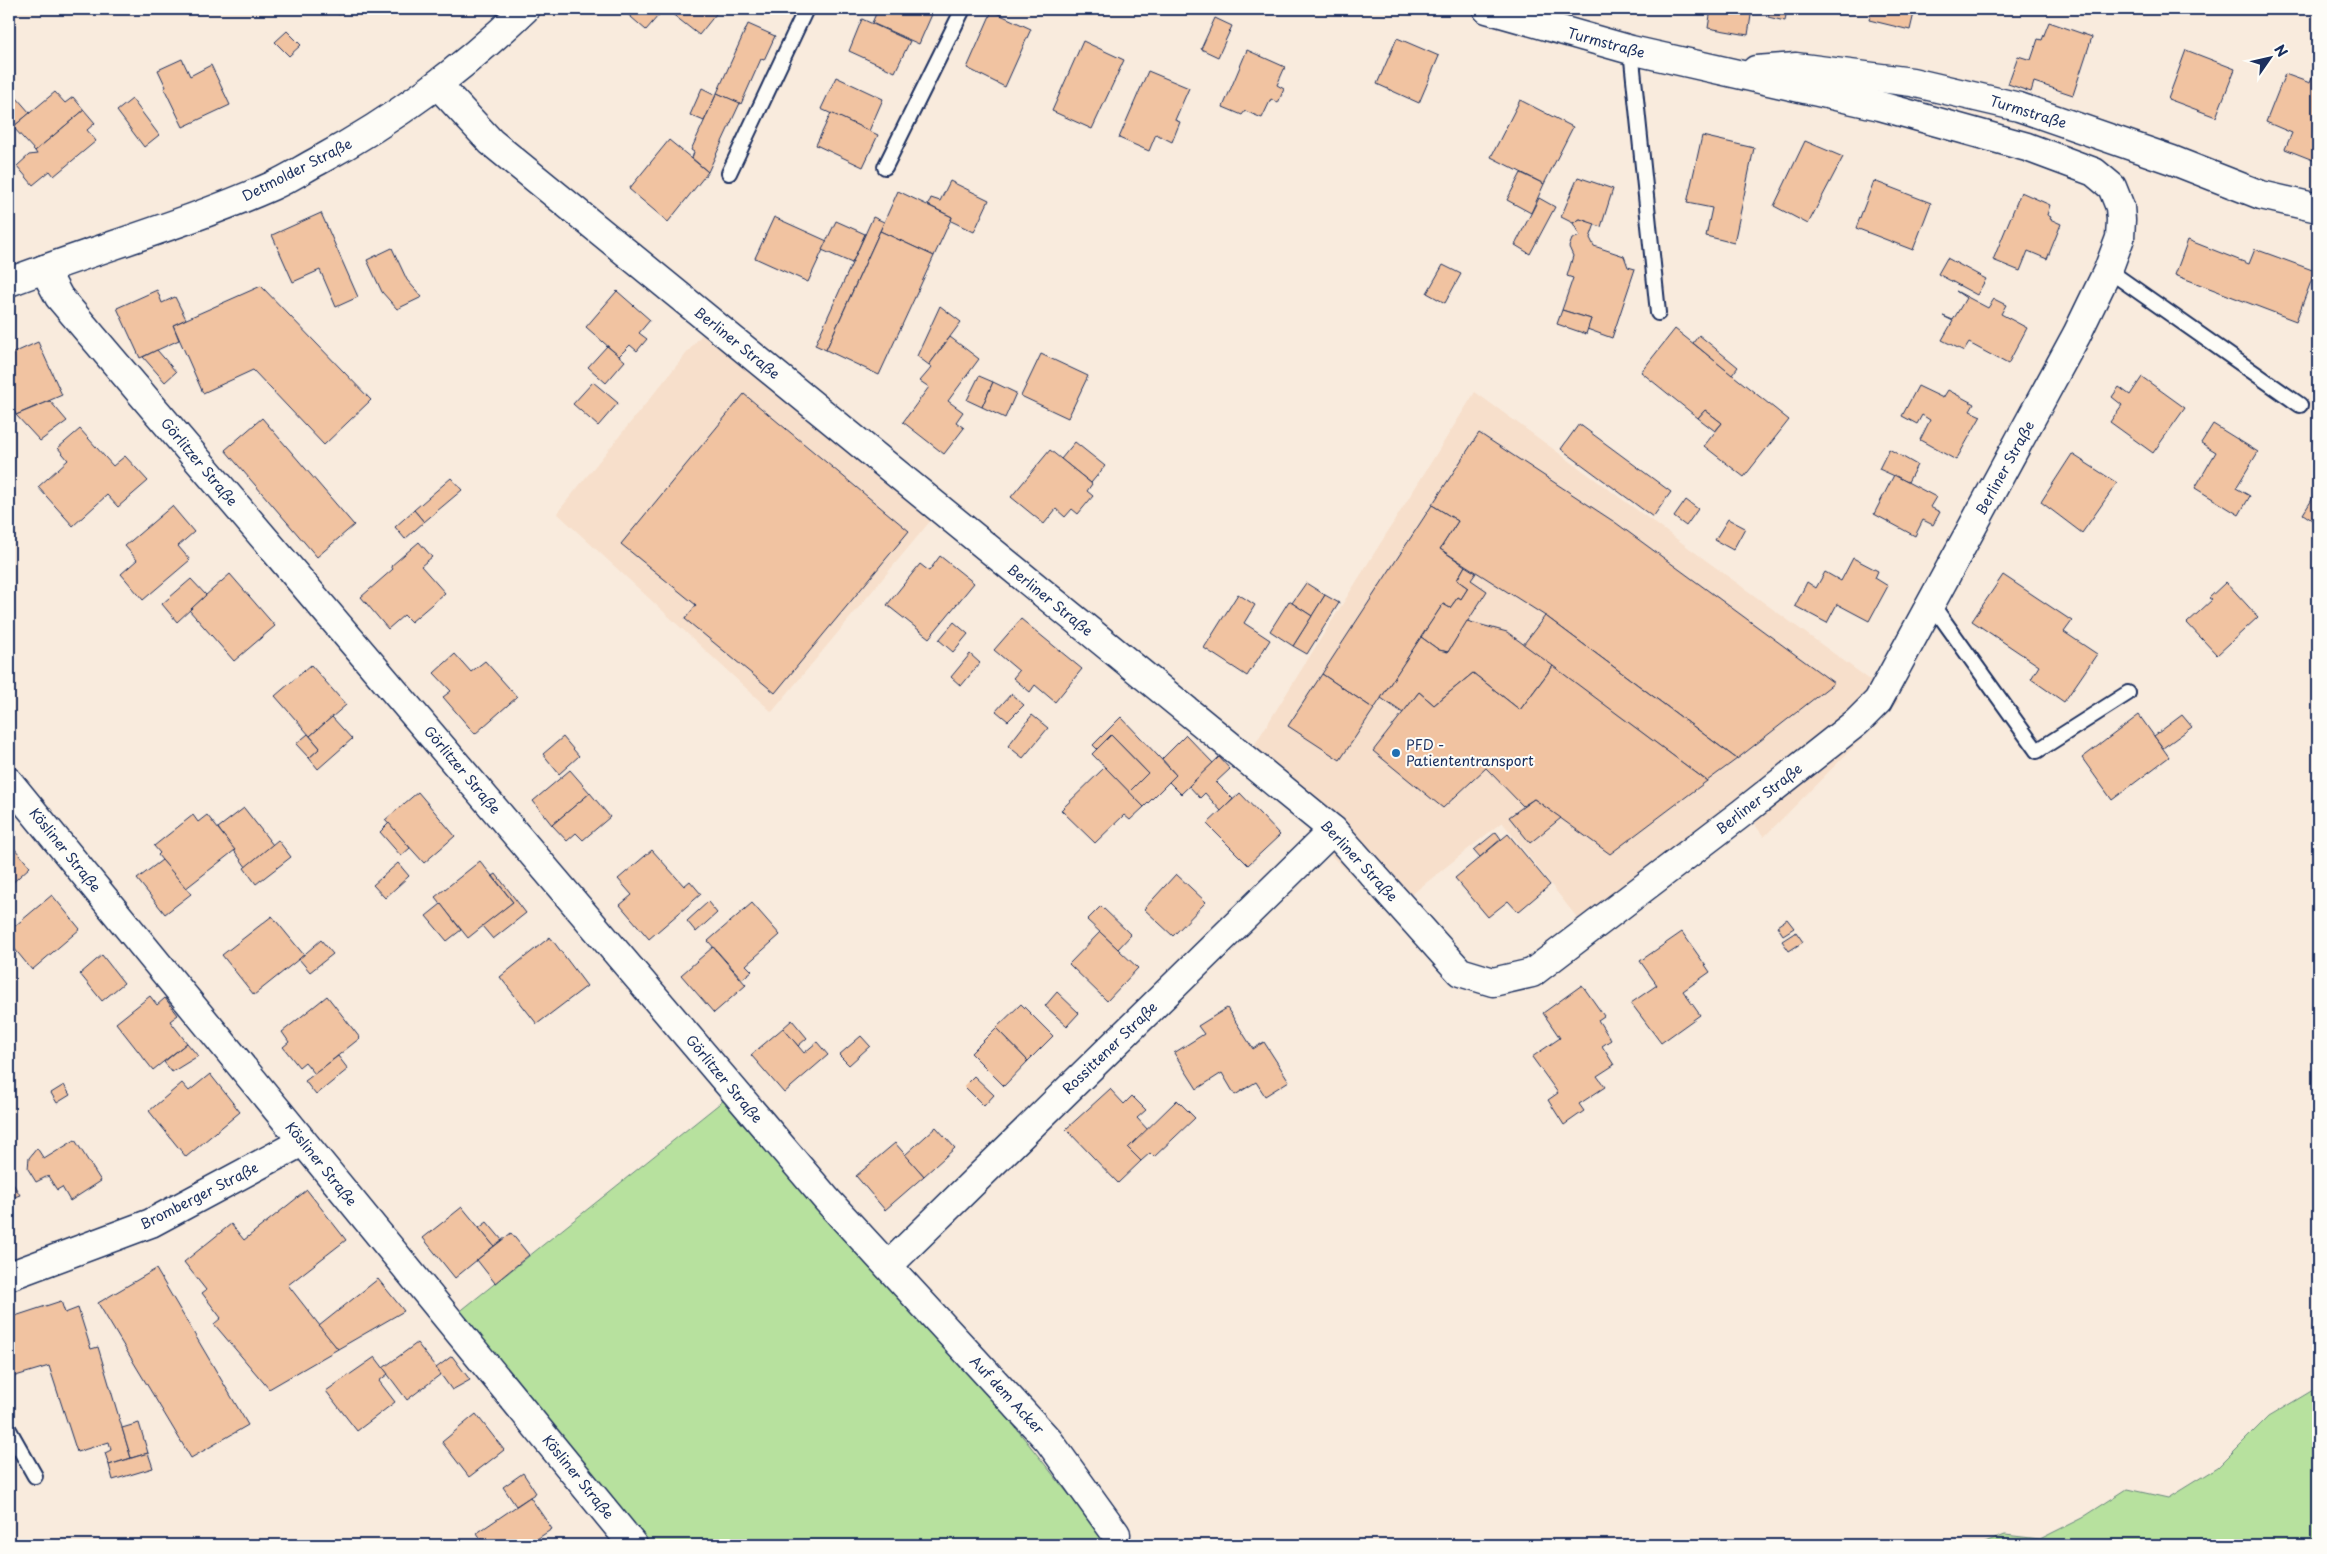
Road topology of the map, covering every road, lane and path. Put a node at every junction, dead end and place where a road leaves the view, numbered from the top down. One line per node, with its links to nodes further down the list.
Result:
1 (525, 9): 7 (street, Detmolder Straße)
2 (806, 9): 9 (lane)
3 (963, 9): 8 (lane)
4 (1487, 9): 5 (street, Turmstraße)
5 (1632, 50): 6 (street, Turmstraße); 15 (lane)
6 (1726, 72): 10 (street, Turmstraße); 11 (street, Turmstraße)
7 (438, 85): 12 (street, Detmolder Straße); 20 (street, Berliner Straße)
8 (885, 167)
9 (730, 172)
10 (2318, 208)
11 (2121, 220): 13 (street, Berliner Straße)
12 (44, 269): 14 (street, Detmolder Straße); 22 (street, Görlitzer Straße)
13 (2108, 270): 16 (lane); 17 (street, Berliner Straße)
14 (9, 282)
15 (1658, 313)
16 (2300, 405)
17 (1931, 602): 18 (lane); 20 (street, Berliner Straße)
18 (2128, 693)
19 (9, 782): 21 (street, Kösliner Straße)
20 (1333, 830): 22 (street, Rossittener Straße)
21 (302, 1142): 23 (street, Bromberger Straße); 27 (street, Kösliner Straße)
22 (888, 1266): 26 (street, Auf dem Acker)
23 (9, 1276)
24 (9, 1430): 25 (lane)
25 (35, 1476)
26 (1120, 1539)
27 (633, 1545)

